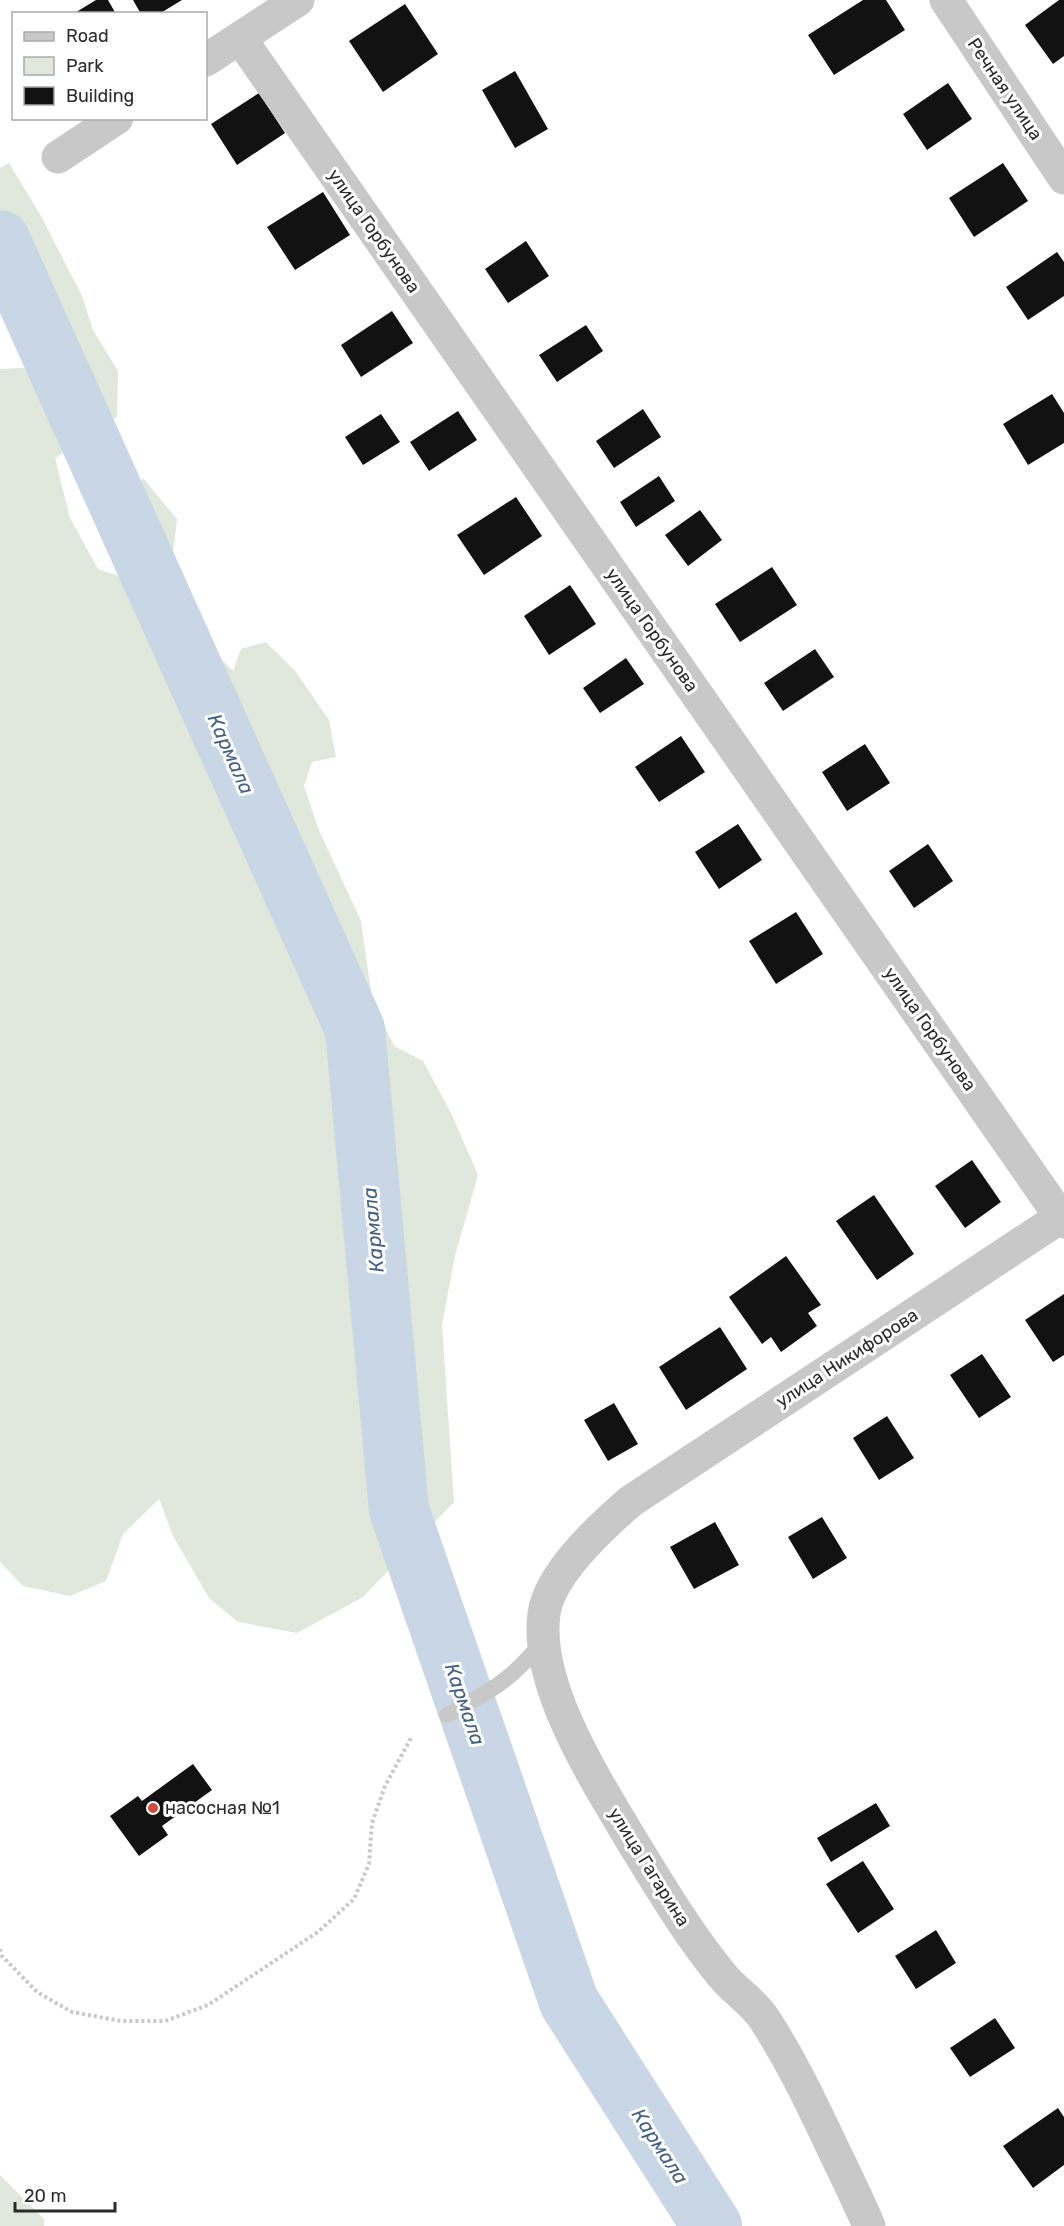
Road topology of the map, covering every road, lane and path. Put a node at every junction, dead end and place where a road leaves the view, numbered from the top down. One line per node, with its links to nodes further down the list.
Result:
1 (298, 0): 3 (street)
2 (946, 0): 7 (street, Речная улица)
3 (240, 38): 4 (street); 8 (street, улица Горбунова)
4 (207, 59)
5 (114, 120): 6 (street)
6 (58, 157)
7 (1064, 178)
8 (1063, 1218): 9 (street, улица Никифорова)
9 (631, 1501): 10 (street, улица Гагарина)
10 (542, 1642): 11 (lane); 14 (street, улица Гагарина)
11 (447, 1715)
12 (412, 1736): 13 (path)
13 (0, 1949)
14 (869, 2226)

